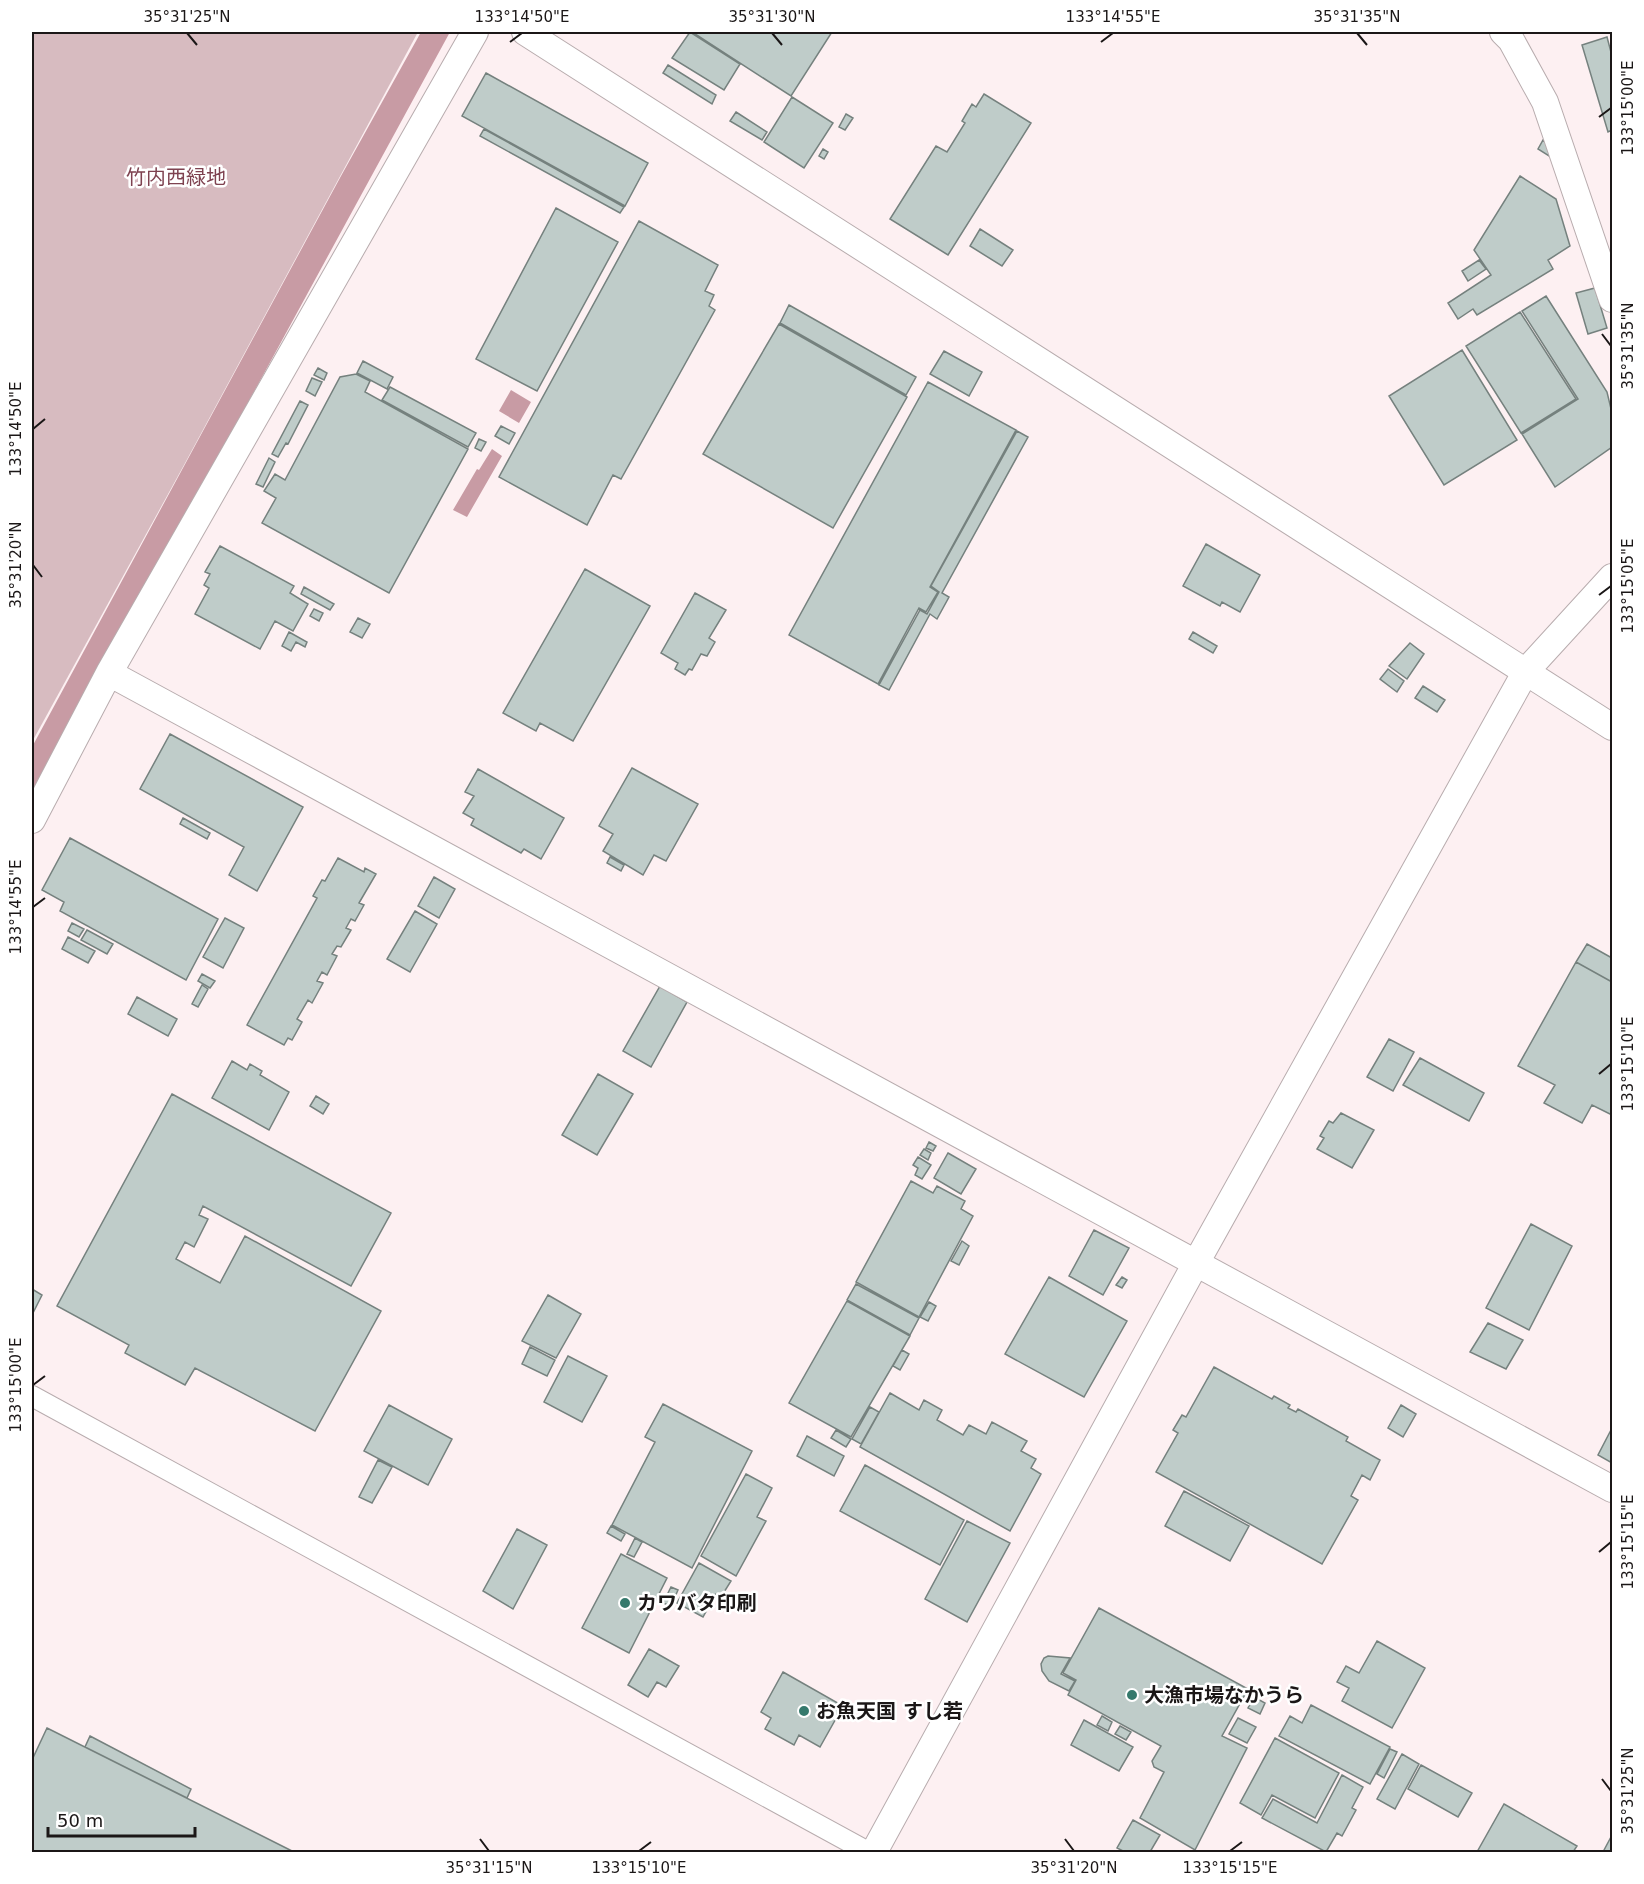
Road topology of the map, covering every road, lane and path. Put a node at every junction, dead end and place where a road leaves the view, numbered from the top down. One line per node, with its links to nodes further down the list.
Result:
1 (475, 32): 7 (street)
2 (525, 32): 6 (street)
3 (1503, 32): 4 (street)
4 (1612, 299)
5 (1612, 577): 6 (street)
6 (1526, 671): 8 (street); 10 (street)
7 (110, 673): 9 (street); 10 (street)
8 (1612, 727)
9 (32, 820)
10 (1196, 1263): 12 (street); 14 (street)
11 (32, 1396): 13 (street)
12 (1612, 1489)
13 (868, 1852)
14 (874, 1852)

